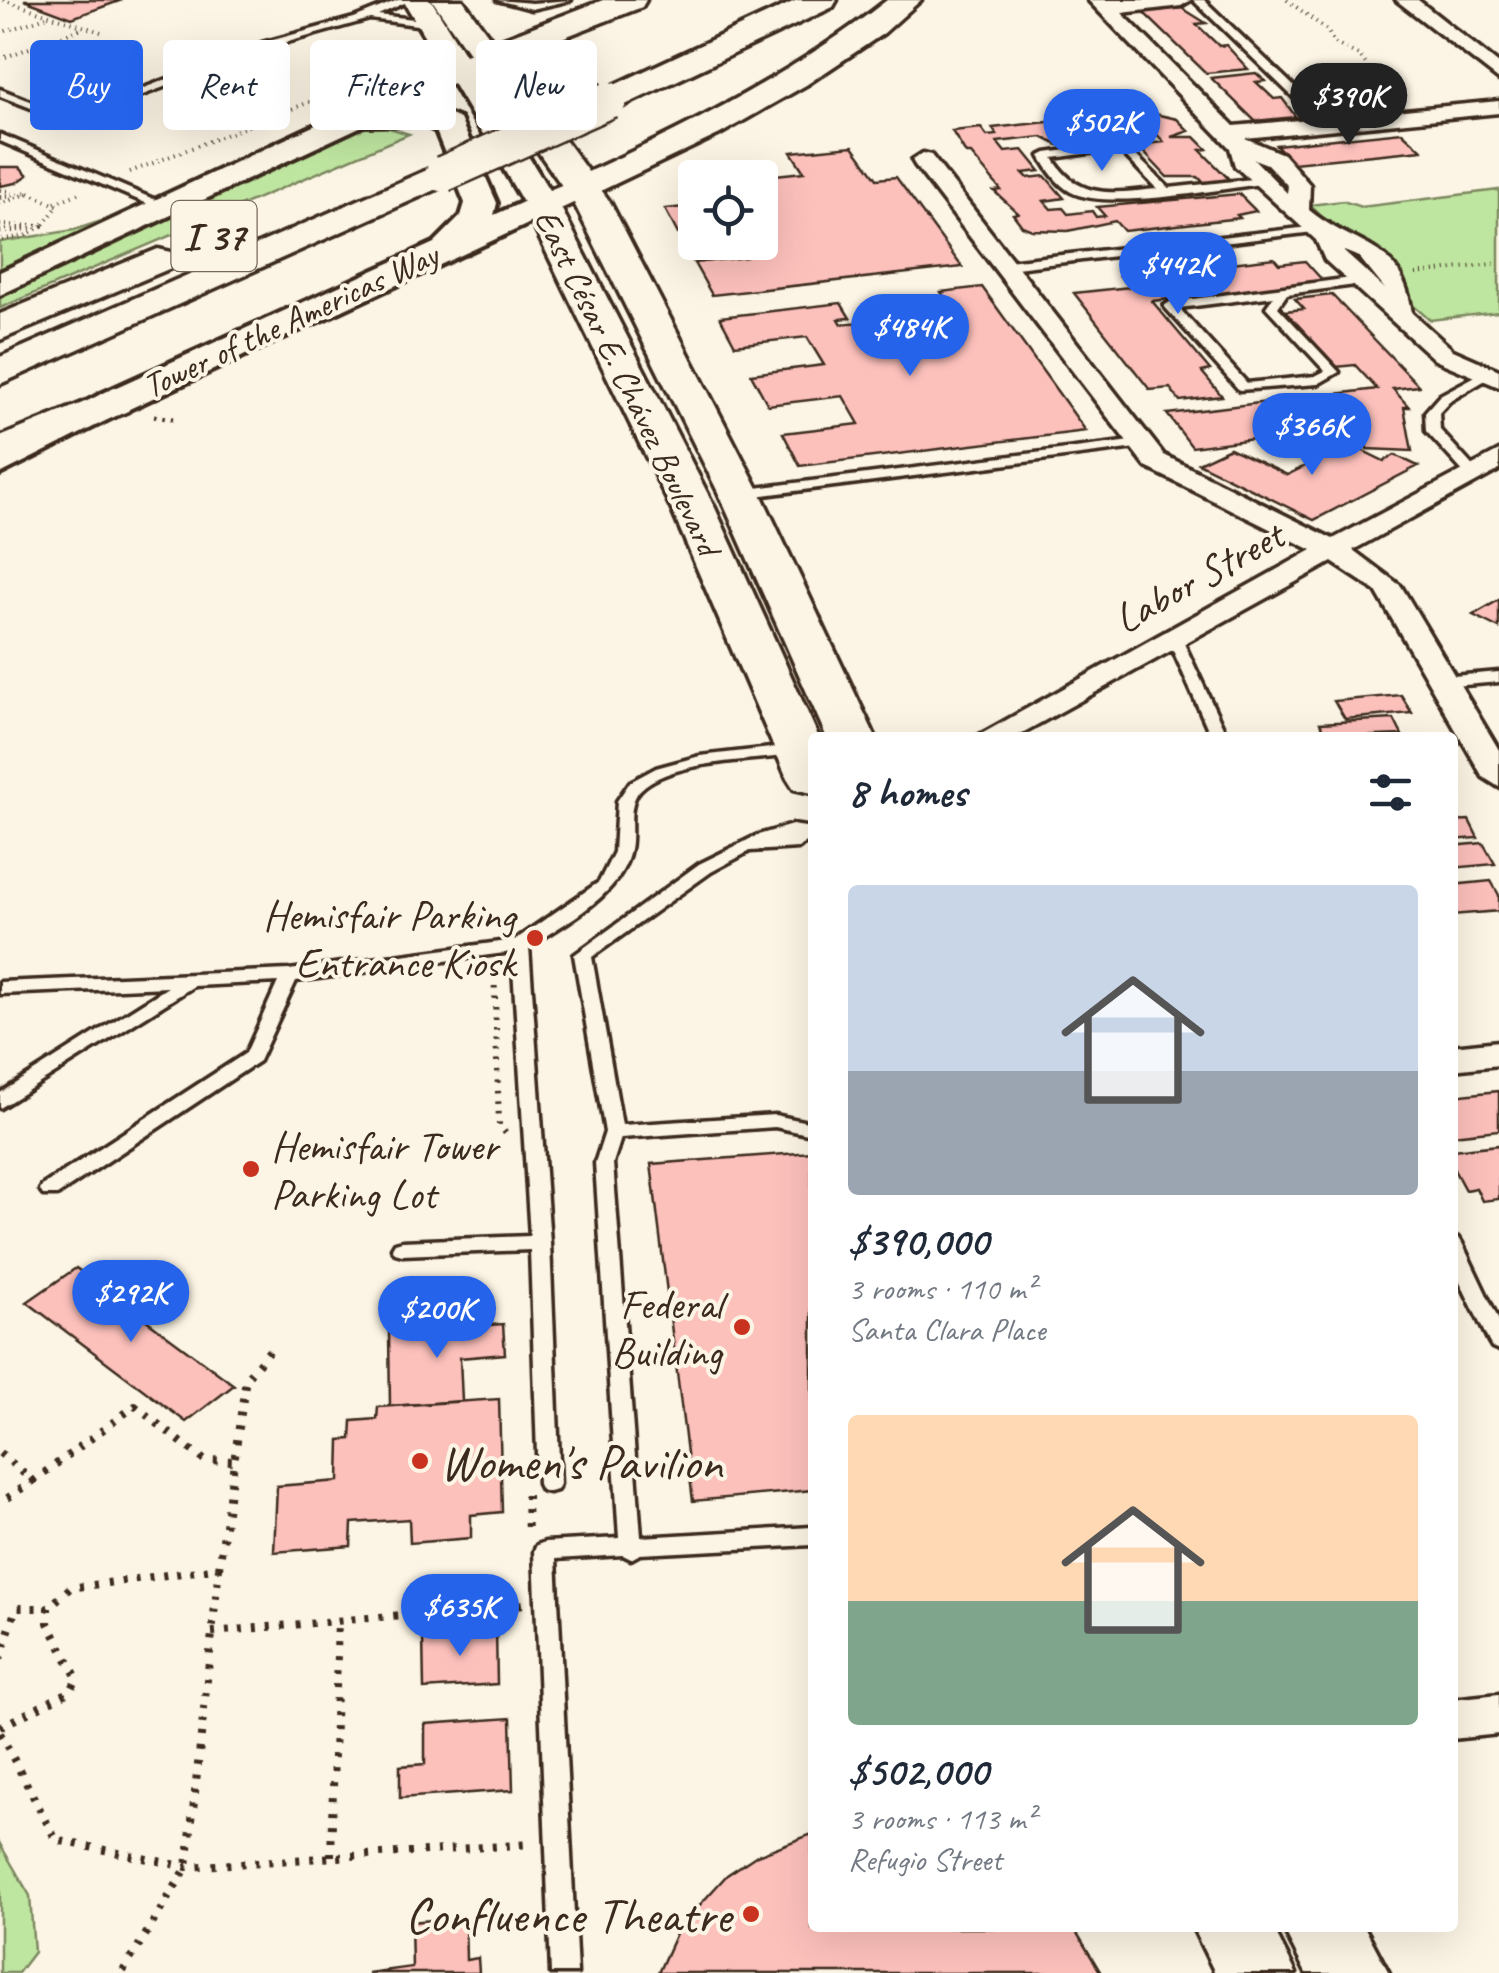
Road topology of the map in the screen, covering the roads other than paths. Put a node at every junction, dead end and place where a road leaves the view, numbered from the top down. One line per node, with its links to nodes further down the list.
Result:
1 (369, 0): 13 (lane)
2 (406, 0): 13 (lane)
3 (502, 0): 14 (lane)
4 (566, 0): 14 (lane)
5 (631, 0): 14 (main road)
6 (822, 0): 37 (main road, I 37, bridge)
7 (906, 0): 32 (main road)
8 (1181, 0): 11 (street)
9 (1198, 0): 24 (lane)
10 (1406, 0): 18 (street)
11 (1102, 4): 28 (street)
12 (446, 9): 14 (main road); 15 (lane); 16 (main road, East César E. Chávez Boulevard)
13 (380, 11): 15 (lane)
14 (547, 19): 16 (main road)
15 (358, 20): 20 (lane)
16 (474, 61): 17 (main road); 32 (main road, East César E. Chávez Boulevard); 34 (main road, East César E. Chávez Boulevard)
17 (456, 70)
18 (1499, 74)
19 (0, 92): 20 (lane)
20 (15, 98): 21 (lane)
21 (0, 104)
22 (1499, 107): 24 (street)
23 (476, 120): 29 (main road)
24 (1325, 122): 28 (street)
25 (329, 130): 35 (main road)
26 (451, 130): 41 (main road)
27 (0, 137): 35 (lane)
28 (1235, 140): 31 (street); 36 (street)
29 (418, 145)
30 (923, 160): 43 (street)
31 (1261, 181): 33 (lane); 36 (street)
32 (584, 186): 34 (main road, Tower of the Americas Way); 44 (main road, East César E. Chávez Boulevard)
33 (1165, 190): 33 (lane)
34 (541, 204): 38 (main road, Tower of the Americas Way); 42 (main road, East César E. Chávez Boulevard)
35 (166, 208): 46 (main road)
36 (1298, 209): 39 (street)
37 (332, 224): 50 (main road, I 37); 52 (main road)
38 (482, 232): 41 (main road, Tower of the Americas Way); 42 (main road)
39 (1322, 233): 43 (lane); 45 (street); 48 (street)
40 (190, 246): 49 (main road, I 37)
41 (446, 248): 53 (main road, Tower of the Americas Way)
42 (568, 258): 44 (main road); 67 (main road, East César E. Chávez Boulevard)
43 (1008, 265): 54 (street)
44 (626, 270): 59 (main road, East César E. Chávez Boulevard)
45 (1359, 282): 47 (lane); 48 (street)
46 (0, 284)
47 (1282, 293): 47 (lane)
48 (1400, 314): 51 (street)
49 (0, 328)
50 (0, 372)
51 (1492, 378): 58 (lane)
52 (0, 393)
53 (114, 402): 55 (main road); 57 (main road, Tower of the Americas Way)
54 (1139, 444): 59 (lane); 60 (street)
55 (0, 452)
56 (1499, 459): 58 (street, Labor Street)
57 (0, 462)
58 (1472, 474): 60 (street, Labor Street)
59 (740, 494): 64 (main road, East César E. Chávez Boulevard)
60 (1334, 550): 61 (street, Labor Street); 63 (street)
61 (1174, 637): 65 (street, Labor Street); 66 (lane)
62 (1499, 678): 63 (lane)
63 (1442, 682): 69 (street)
64 (849, 732)
65 (1000, 732)
66 (1217, 732)
67 (808, 758)
68 (808, 760): 71 (lane)
69 (1499, 777)
70 (808, 834): 79 (lane)
71 (520, 945): 72 (lane); 81 (lane)
72 (289, 976): 73 (lane); 80 (lane)
73 (190, 980): 74 (lane); 77 (lane)
74 (0, 988)
75 (1499, 1053): 76 (street)
76 (1458, 1057)
77 (0, 1102)
78 (808, 1128): 79 (lane)
79 (614, 1132): 87 (lane)
80 (50, 1190)
81 (540, 1242): 82 (lane); 85 (lane)
82 (402, 1248)
83 (1458, 1256): 84 (lane)
84 (1499, 1342)
85 (550, 1484)
86 (808, 1536): 87 (lane)
87 (631, 1550): 92 (lane)
88 (1499, 1714): 89 (street)
89 (1458, 1718)
90 (1234, 1932): 93 (main road)
91 (1324, 1932): 94 (main road)
92 (564, 1973)
93 (1256, 1973)
94 (1349, 1973)

